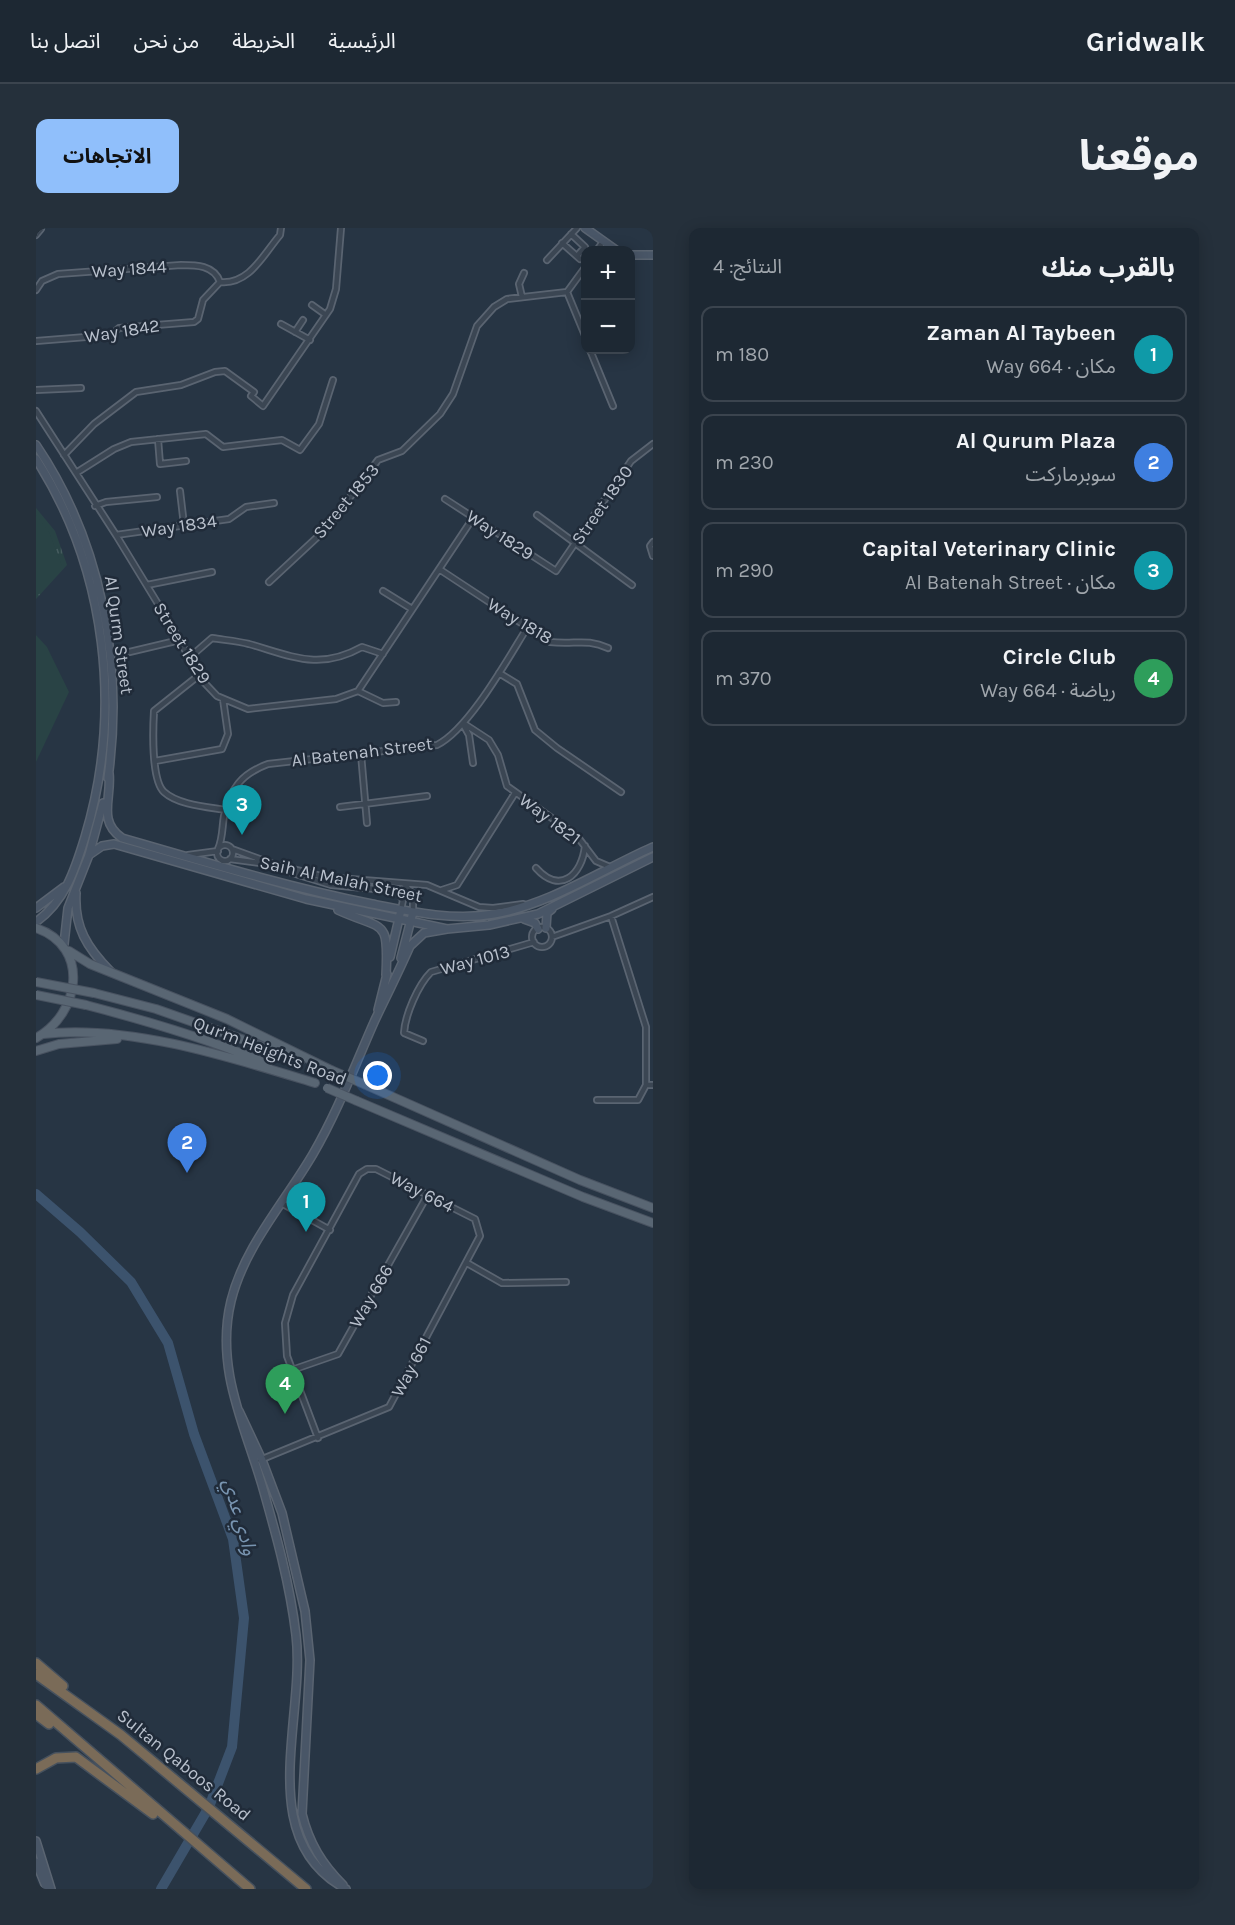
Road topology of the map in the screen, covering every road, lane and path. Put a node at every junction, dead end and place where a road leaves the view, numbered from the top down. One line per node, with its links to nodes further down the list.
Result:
1 (281, 228): 17 (street)
2 (341, 228): 22 (street)
3 (577, 228): 6 (street)
4 (41, 229): 7 (street)
5 (588, 229): 9 (street)
6 (571, 234): 8 (street); 8 (street)
7 (36, 235)
8 (562, 243): 14 (street)
9 (602, 243): 10 (street); 11 (street)
10 (600, 246)
11 (608, 246)
12 (635, 255): 13 (street)
13 (653, 255)
14 (547, 260)
15 (581, 272): 19 (street)
16 (524, 273): 20 (street)
17 (220, 282): 18 (street, Way 1844); 28 (street, Way 1842)
18 (36, 290)
19 (567, 292): 20 (street, Street 1853); 25 (street)
20 (522, 297): 57 (street, Street 1853)
21 (312, 305): 22 (street)
22 (326, 315): 27 (street)
23 (303, 320): 26 (street)
24 (281, 324): 26 (street)
25 (581, 328)
26 (295, 332): 27 (street)
27 (310, 340): 38 (street)
28 (36, 341)
29 (592, 354): 33 (street)
30 (333, 380): 35 (street)
31 (81, 388): 32 (street)
32 (36, 390)
33 (613, 406)
34 (36, 411): 38 (street, Street 1829)
35 (158, 440): 40 (street); 41 (street)
36 (653, 444): 52 (street, Street 1830)
37 (36, 446): 64 (street, Al Qurm Street)
38 (64, 455): 41 (street, Street 1829)
39 (36, 459): 100 (street, Al Qurm Street)
40 (186, 461)
41 (76, 473): 46 (street, Street 1829)
42 (180, 491): 49 (street)
43 (157, 497): 46 (street)
44 (445, 499): 48 (street, Way 1829)
45 (274, 503): 49 (street, Way 1834)
46 (95, 506): 50 (street, Street 1829)
47 (537, 515): 52 (street)
48 (473, 518): 54 (street); 55 (street, Way 1829)
49 (184, 525): 50 (street, Way 1834)
50 (116, 535): 58 (street, Street 1829)
51 (653, 542): 53 (street)
52 (576, 543): 55 (street, Street 1830); 59 (street)
53 (653, 556)
54 (439, 569): 61 (street); 62 (street, Way 1818)
55 (556, 571)
56 (212, 572): 58 (street)
57 (269, 582)
58 (147, 585): 63 (street, Street 1829)
59 (632, 585)
60 (383, 591): 61 (street)
61 (412, 609): 67 (street)
62 (528, 628): 65 (street, Way 1818); 70 (street, Al Batenah Street)
63 (180, 640): 66 (street); 68 (street, Street 1829)
64 (108, 644): 66 (street); 69 (street, Al Qurm Street)
65 (608, 648)
66 (122, 654): 69 (street)
67 (383, 654): 68 (street); 72 (street)
68 (190, 657): 71 (street, Street 1829)
69 (111, 668): 79 (street, Al Qurm Street)
70 (499, 673): 75 (street, Al Batenah Street); 80 (street)
71 (198, 676): 73 (street, Street 1829); 77 (street)
72 (358, 691): 73 (street, Street 1829); 74 (street)
73 (223, 699): 77 (street)
74 (396, 702)
75 (463, 723): 76 (street, Al Batenah Street); 78 (street); 81 (street, Way 1821)
76 (361, 754): 83 (street); 85 (street, Al Batenah Street)
77 (155, 761): 85 (street)
78 (473, 763)
79 (109, 773): 92 (street, Saih Al Malah Street); 93 (street, Al Qurm Street)
80 (621, 792)
81 (515, 793): 88 (street, Way 1821); 102 (street)
82 (427, 796): 83 (street)
83 (365, 804): 84 (street); 86 (street)
84 (340, 807)
85 (226, 810): 87 (street, Al Batenah Street)
86 (367, 823)
87 (222, 836): 90 (street); 91 (street, Al Batenah Street)
88 (585, 846): 96 (street, Way 1821); 98 (street)
89 (653, 847): 97 (street, Saih Al Malah Street)
90 (230, 848): 91 (street); 95 (street); 101 (street)
91 (218, 850): 92 (street); 95 (street)
92 (175, 853): 111 (street, Saih Al Malah Street)
93 (89, 855): 103 (street, Al Qurm Street); 107 (street, Saih Al Malah Street)
94 (653, 857): 109 (street, Saih Al Malah Street)
95 (230, 859): 111 (street)
96 (596, 861): 97 (street, Way 1821); 99 (street, Way 1821)
97 (610, 867): 99 (street, Saih Al Malah Street)
98 (536, 868)
99 (592, 877): 108 (street, Saih Al Malah Street)
100 (72, 878): 110 (street); 116 (street, Al Qurm Street)
101 (402, 883): 104 (street); 112 (street)
102 (457, 885): 104 (street); 106 (street)
103 (76, 886): 123 (street, Al Qurm Street); 124 (street)
104 (442, 890): 106 (street)
105 (653, 897): 113 (street)
106 (459, 899): 108 (street)
107 (322, 903): 115 (street, Saih Al Malah Street); 125 (street)
108 (534, 903): 112 (street, Saih Al Malah Street)
109 (555, 906): 114 (street, Saih Al Malah Street); 119 (street)
110 (36, 908)
111 (401, 910): 112 (street, Saih Al Malah Street); 115 (street)
112 (412, 912): 117 (street)
113 (611, 916): 121 (street); 136 (street)
114 (522, 918): 119 (street); 120 (street, Saih Al Malah Street)
115 (398, 921): 117 (street, Saih Al Malah Street); 125 (street)
116 (36, 922)
117 (411, 923): 120 (street, Saih Al Malah Street); 126 (street)
118 (36, 928): 123 (main road)
119 (542, 928): 121 (street); 122 (street)
120 (447, 929): 126 (street)
121 (552, 937): 122 (street)
122 (534, 942): 132 (street, Way 1013)
123 (66, 948): 124 (main road); 130 (main road)
124 (111, 972): 134 (main road)
125 (386, 975): 129 (street)
126 (396, 978): 129 (street)
127 (36, 982): 134 (main road, Qur'm Heights Road, bridge)
128 (36, 995): 135 (main road, Qur'm Heights Road, bridge)
129 (376, 1018): 140 (street)
130 (40, 1036): 131 (main road)
131 (143, 1040): 133 (main road); 135 (main road)
132 (423, 1041)
133 (36, 1051)
134 (331, 1070): 141 (main road, Qur'm Heights Road, bridge)
135 (315, 1083): 142 (main road, Qur'm Heights Road, bridge)
136 (646, 1085): 137 (street); 138 (street)
137 (653, 1085)
138 (597, 1100)
139 (427, 1196): 143 (street, Way 664); 144 (street, Way 664); 147 (street, Way 666)
140 (283, 1204): 144 (street); 149 (street)
141 (653, 1208)
142 (653, 1223)
143 (480, 1228): 145 (street, Way 661)
144 (330, 1230): 147 (street, Way 664)
145 (467, 1263): 146 (street); 148 (street, Way 661)
146 (566, 1282)
147 (292, 1370): 148 (street, Way 664)
148 (318, 1438): 149 (street, Way 661)
149 (258, 1461): 162 (street); 162 (street)
150 (36, 1663): 154 (highway)
151 (36, 1674): 154 (highway, Sultan Qaboos Road)
152 (36, 1706): 156 (highway)
153 (36, 1714): 156 (highway)
154 (96, 1715): 161 (highway, Sultan Qaboos Road)
155 (36, 1769): 156 (highway)
156 (126, 1789): 160 (highway)
157 (36, 1841): 159 (street)
158 (36, 1862): 159 (street)
159 (49, 1889)
160 (250, 1889)
161 (306, 1889)
162 (346, 1889)

